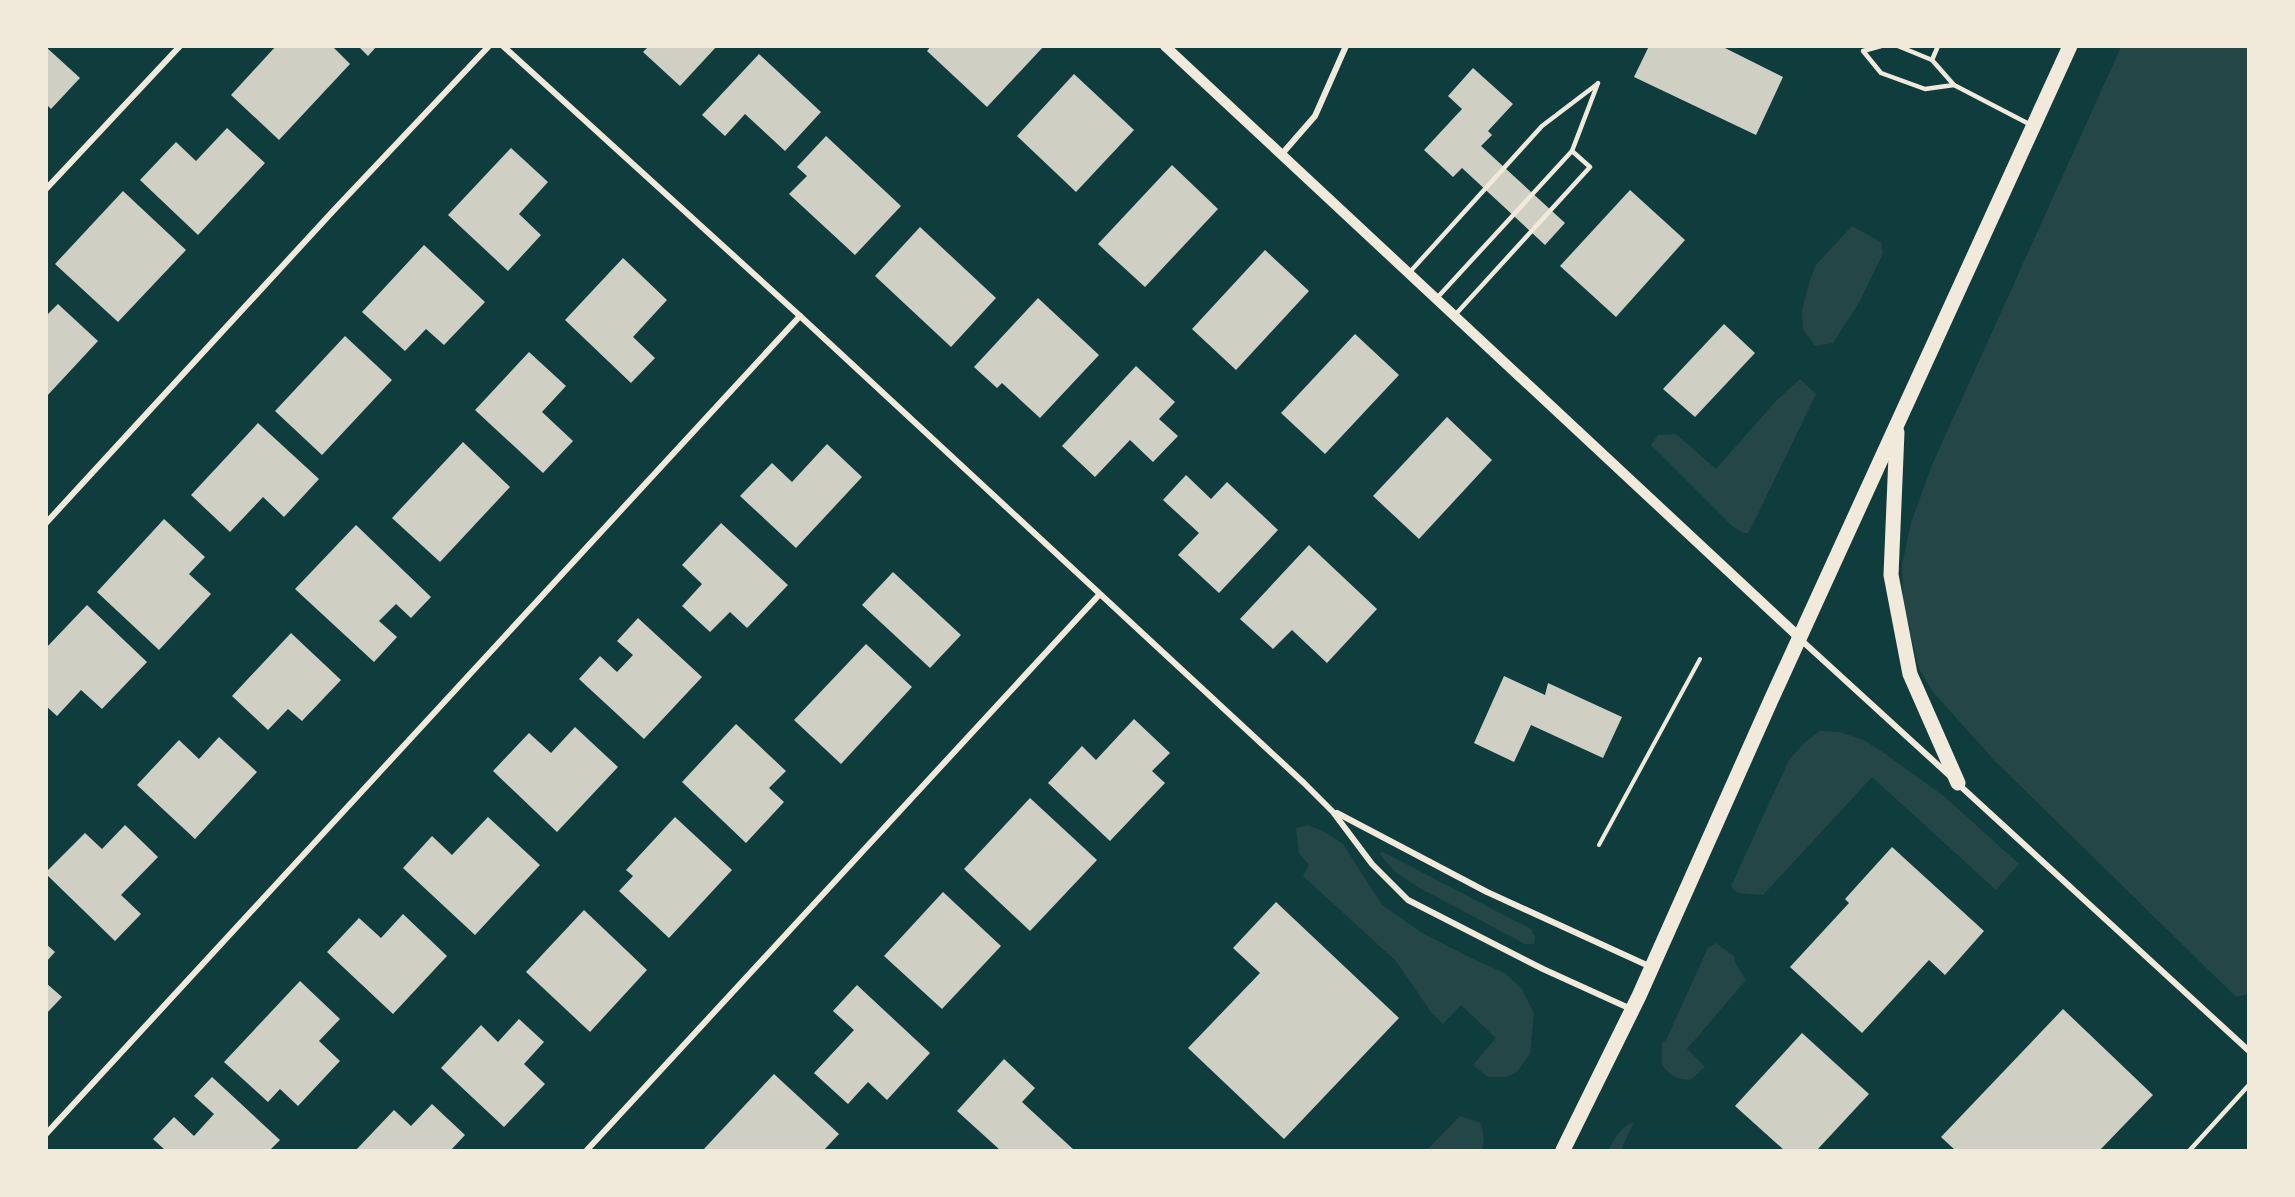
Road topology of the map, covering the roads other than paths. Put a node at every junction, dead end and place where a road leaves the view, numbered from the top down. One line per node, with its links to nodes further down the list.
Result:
1 (180, 46): 15 (street)
2 (489, 46): 21 (street)
3 (503, 46): 18 (street)
4 (1165, 46): 14 (street)
5 (1346, 46): 14 (street)
6 (1881, 46): 11 (lane)
7 (1898, 46): 10 (lane)
8 (1938, 46): 10 (lane)
9 (2070, 46): 12 (main road)
10 (1932, 60): 11 (lane)
11 (1954, 85): 12 (lane)
12 (2033, 126): 20 (main road)
13 (1572, 151): 16 (lane); 17 (lane); 19 (lane)
14 (1281, 155): 16 (street)
15 (46, 189)
16 (1409, 273): 17 (street)
17 (1436, 299): 19 (street)
18 (800, 316): 22 (street); 30 (street)
19 (1454, 316): 23 (street)
20 (1898, 424): 23 (main road); 24 (main road)
21 (46, 523)
22 (1099, 594): 25 (street); 31 (street)
23 (1800, 638): 24 (street); 26 (main road)
24 (1958, 783): 28 (street)
25 (1334, 812): 26 (street); 27 (street)
26 (1652, 967): 27 (main road)
27 (1633, 1010): 32 (main road)
28 (2248, 1050)
29 (2248, 1086): 33 (lane)
30 (46, 1134)
31 (587, 1150)
32 (1563, 1150)
33 (2190, 1150)

